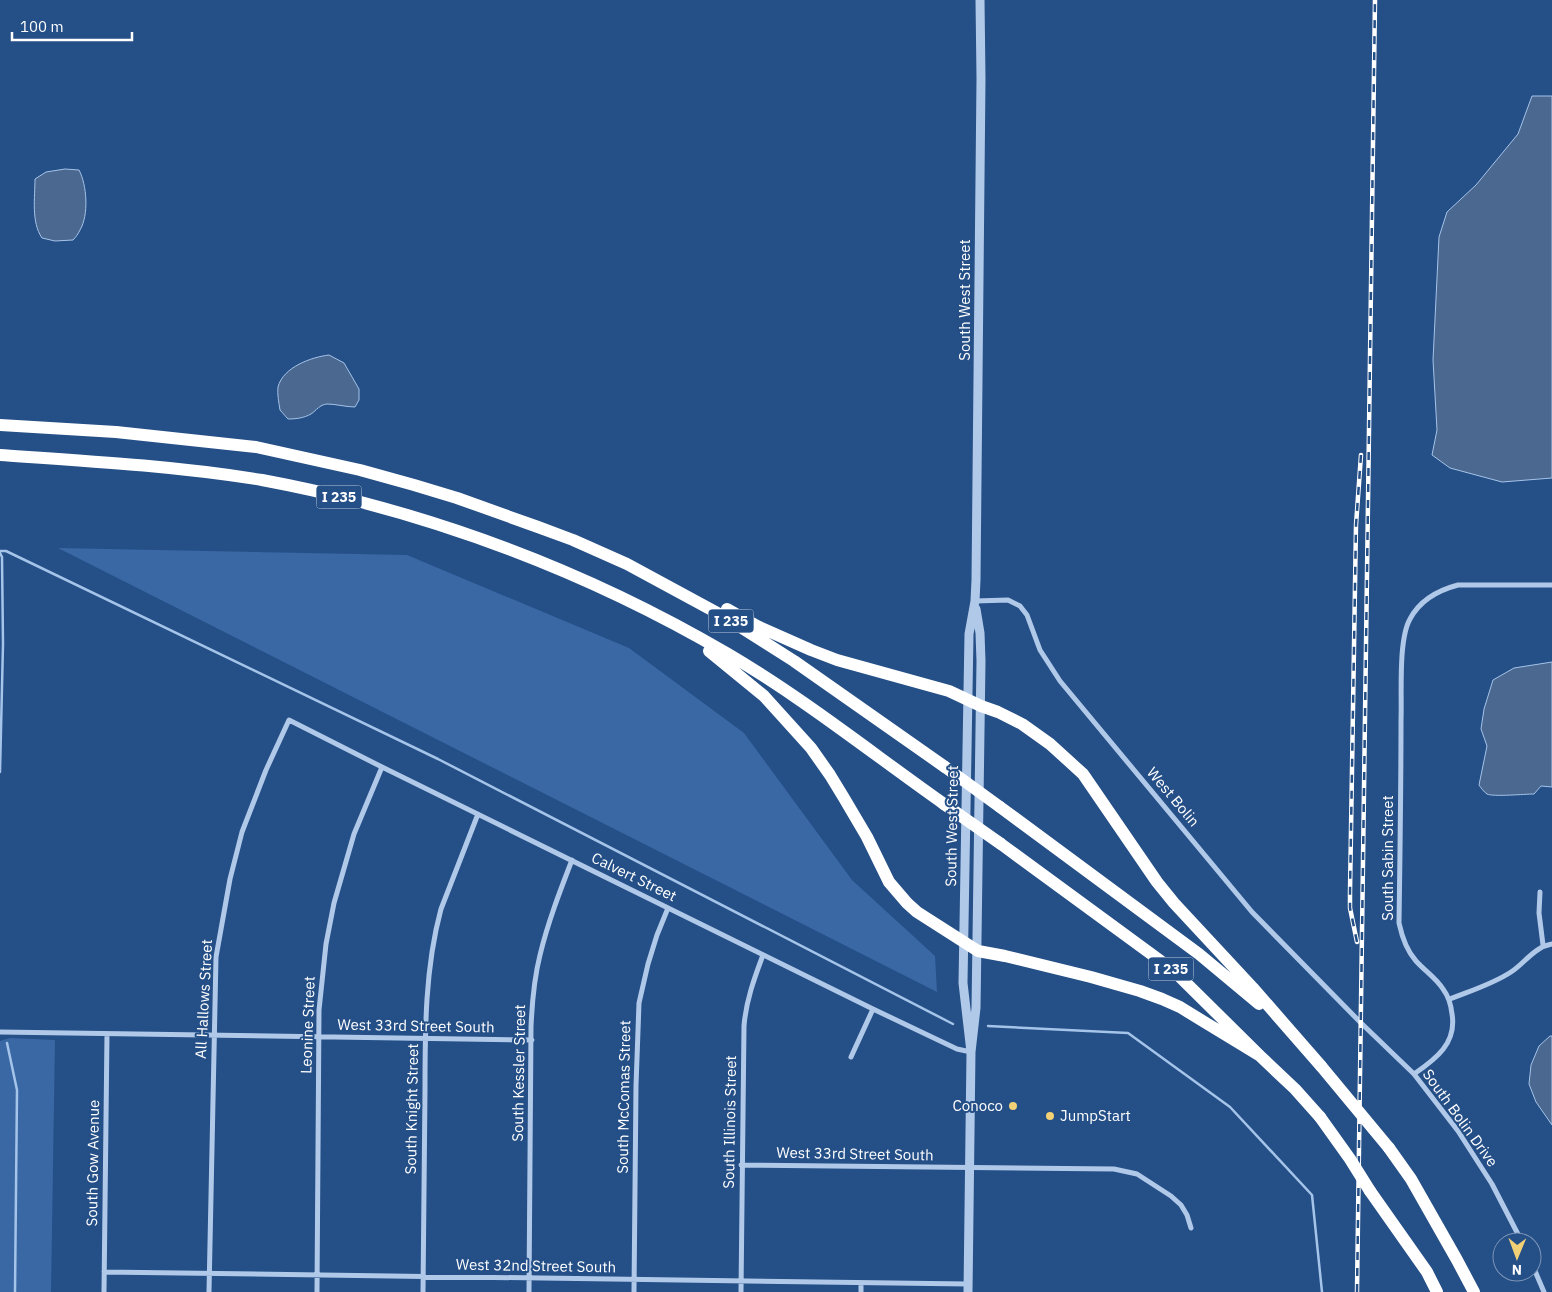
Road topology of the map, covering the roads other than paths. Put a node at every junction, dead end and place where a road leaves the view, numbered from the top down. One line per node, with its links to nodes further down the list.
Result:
1 (980, 0): 6 (street, South West Street)
2 (0, 425): 4 (highway, I 235)
3 (0, 455): 7 (highway, I 235)
4 (627, 564): 8 (highway); 24 (highway, I 235, bridge)
5 (1552, 584): 21 (street, South Sabin Street)
6 (975, 601): 8 (street, South West Street); 9 (street, South West Street); 23 (street, West Bolin)
7 (660, 617): 16 (highway); 32 (highway, I 235, bridge)
8 (967, 698): 9 (highway); 16 (street, South West Street)
9 (981, 706): 19 (street, South West Street); 24 (highway)
10 (289, 720): 11 (street, Calvert Street); 27 (street, All Hallows Street)
11 (382, 767): 12 (street, Calvert Street); 28 (street, Leonine Street)
12 (478, 814): 13 (street, Calvert Street); 29 (street, South Knight Street)
13 (572, 860): 15 (street, Calvert Street); 30 (street, South Kessler Street)
14 (1540, 892): 18 (street)
15 (668, 908): 20 (street, Calvert Street); 44 (street, South McComas Street)
16 (964, 944): 19 (highway); 31 (street, South West Street)
17 (1552, 944): 18 (street)
18 (1543, 945): 21 (street)
19 (978, 951): 31 (street, South West Street); 32 (highway)
20 (763, 955): 22 (street, Calvert Street); 35 (street, South Illinois Street)
21 (1450, 999): 34 (street)
22 (873, 1010): 31 (street, Calvert Street); 33 (street)
23 (1360, 1022): 34 (street, South Bolin Drive)
24 (1285, 1027): 57 (highway, I 235, bridge)
25 (0, 1032): 26 (street, West 33rd Street South)
26 (107, 1034): 27 (street, West 33rd Street South); 39 (street, South Gow Avenue)
27 (214, 1036): 28 (street, West 33rd Street South); 40 (street, All Hallows Street)
28 (319, 1037): 29 (street, West 33rd Street South); 41 (street, Leonine Street)
29 (425, 1038): 30 (street, West 33rd Street South); 42 (street, South Knight Street)
30 (532, 1040): 43 (street, South Kessler Street)
31 (970, 1052): 36 (street, South West Street)
32 (1259, 1055): 56 (highway, I 235, bridge)
33 (851, 1057)
34 (1414, 1074): 38 (street, South Bolin Drive)
35 (741, 1164): 36 (street, West 33rd Street South); 45 (street, South Illinois Street)
36 (969, 1168): 37 (street, West 33rd Street South); 47 (street, South West Street)
37 (1191, 1228)
38 (1517, 1232)
39 (104, 1272): 40 (street, West 32nd Street South); 48 (street, South Gow Avenue)
40 (210, 1274): 41 (street, West 32nd Street South); 49 (street, All Hallows Street)
41 (317, 1276): 42 (street, West 32nd Street South); 50 (street, Leonine Street)
42 (423, 1277): 43 (street, West 32nd Street South); 51 (street, South Knight Street)
43 (529, 1278): 44 (street, West 32nd Street South); 52 (street, South Kessler Street)
44 (634, 1280): 45 (street, West 32nd Street South); 53 (street, South McComas Street)
45 (741, 1281): 46 (street, West 32nd Street South); 54 (street, South Illinois Street)
46 (861, 1283): 47 (street, West 32nd Street South); 55 (street)
47 (968, 1288)
48 (104, 1292)
49 (209, 1292)
50 (317, 1292)
51 (423, 1292)
52 (529, 1292)
53 (634, 1292)
54 (741, 1292)
55 (861, 1292)
56 (1438, 1292)
57 (1474, 1292)

